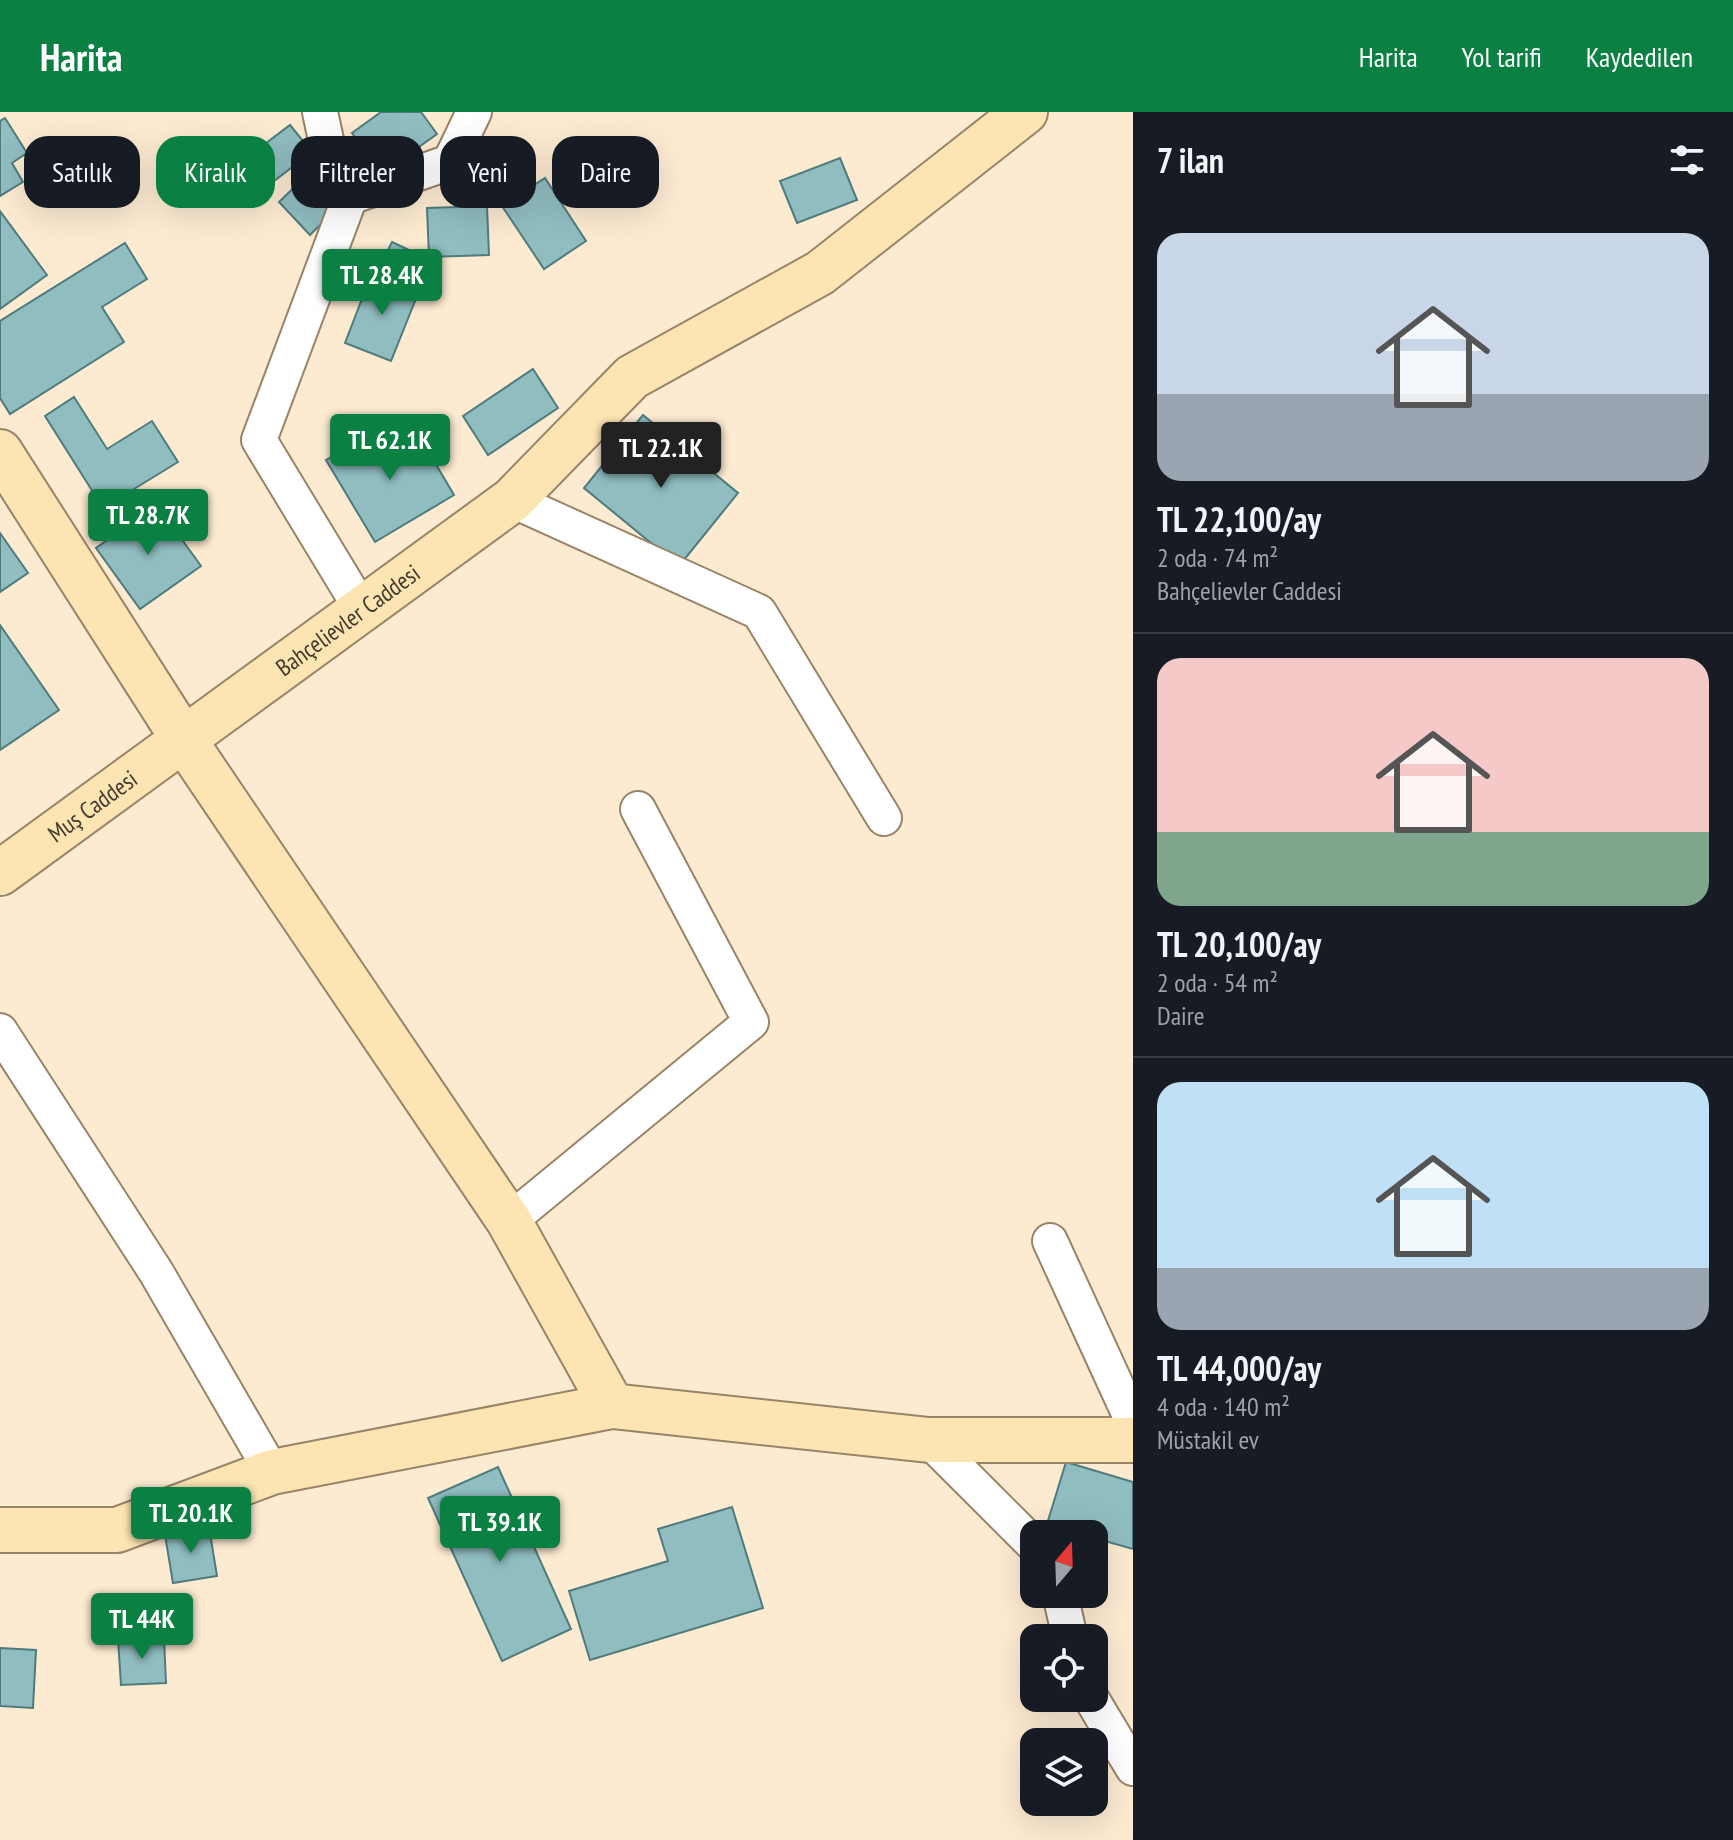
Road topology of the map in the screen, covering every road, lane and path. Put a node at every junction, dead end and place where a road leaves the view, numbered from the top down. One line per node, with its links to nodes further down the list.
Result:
1 (320, 112): 4 (street)
2 (474, 112): 5 (street)
3 (1025, 112): 8 (main road, Bahçelievler Caddesi)
4 (325, 136)
5 (424, 171)
6 (346, 208): 9 (street)
7 (0, 452): 10 (main road)
8 (512, 500): 9 (main road, Bahçelievler Caddesi); 12 (street)
9 (362, 610): 10 (main road, Bahçelievler Caddesi)
10 (184, 740): 13 (main road, Muş Caddesi); 15 (main road)
11 (638, 809): 15 (street)
12 (884, 818)
13 (0, 873)
14 (0, 1031): 21 (street)
15 (509, 1221): 17 (main road)
16 (1050, 1241): 18 (street)
17 (612, 1406): 19 (main road); 21 (main road)
18 (1133, 1422)
19 (929, 1440): 20 (main road); 23 (street)
20 (1133, 1440)
21 (272, 1472): 22 (main road)
22 (0, 1530)
23 (1020, 1531)
24 (1099, 1712): 25 (street)
25 (1133, 1768)

